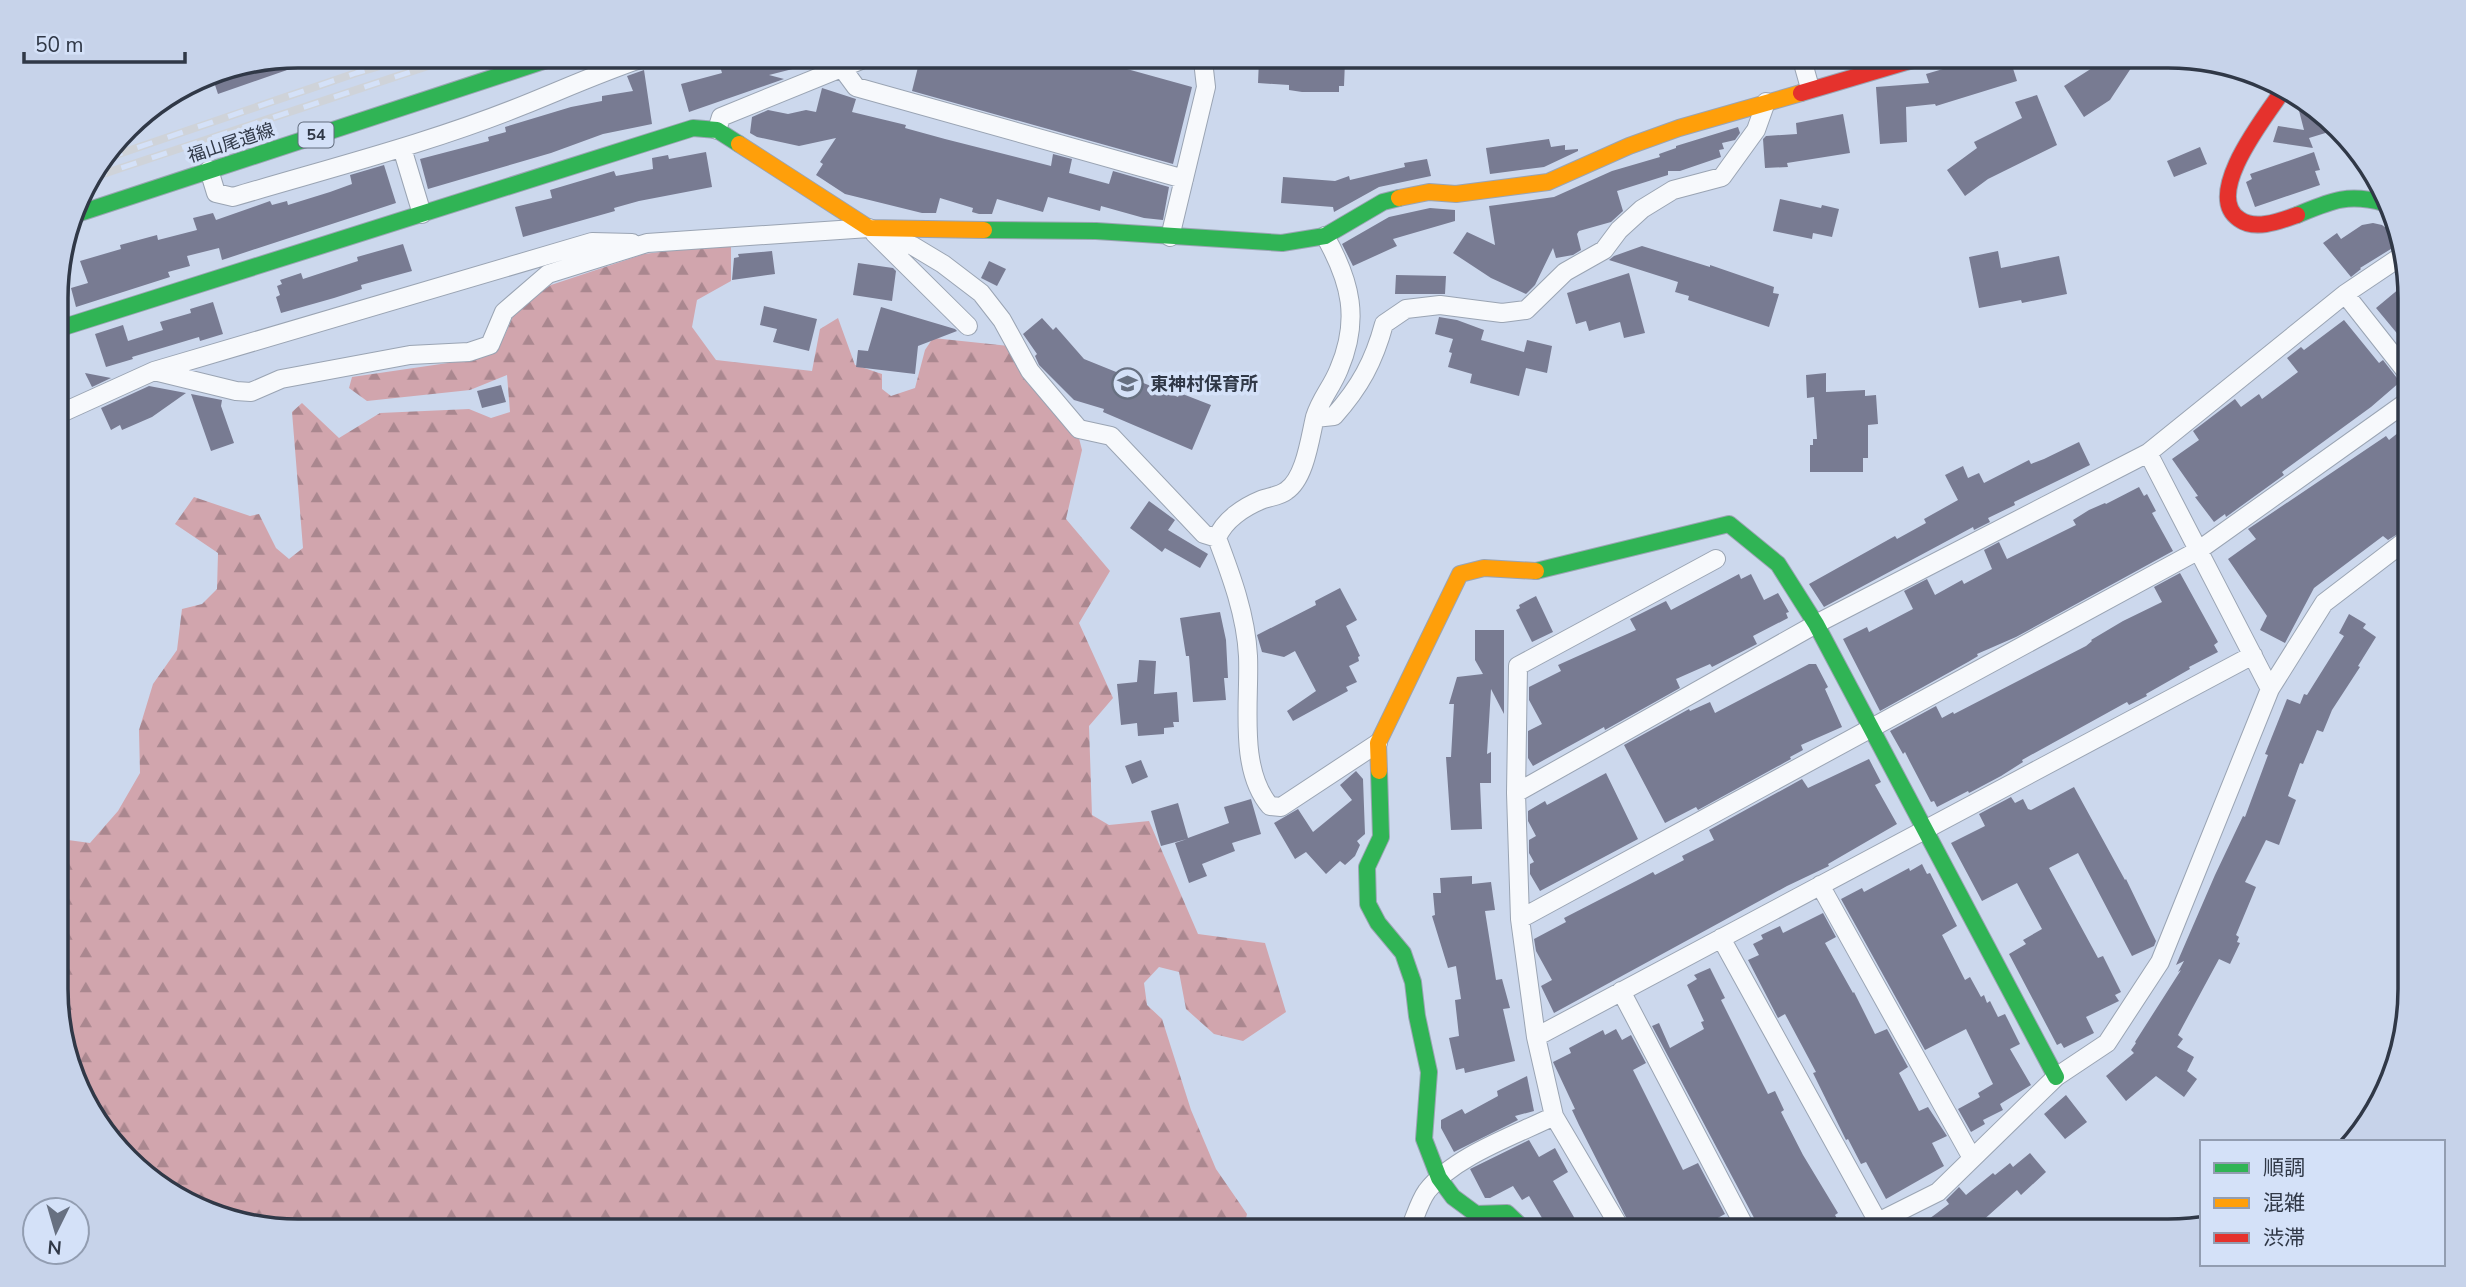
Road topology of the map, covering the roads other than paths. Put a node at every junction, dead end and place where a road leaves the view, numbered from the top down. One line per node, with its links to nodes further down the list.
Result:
1 (522, 68): 12 (street, 福山尾道線 / 54)
2 (616, 68): 11 (street)
3 (842, 68): 10 (street); 13 (street)
4 (1204, 68): 13 (street)
5 (1804, 68): 7 (street)
6 (1882, 68): 7 (street)
7 (1810, 88): 9 (street)
8 (2279, 97): 14 (street)
9 (1766, 102): 18 (street); 29 (street)
10 (717, 130): 16 (street); 17 (street)
11 (402, 148): 12 (street); 16 (street)
12 (209, 170): 15 (street, 福山尾道線 / 54)
13 (1184, 179): 19 (street)
14 (2375, 200)
15 (86, 211)
16 (422, 214): 23 (street)
17 (869, 228): 19 (street); 20 (street); 24 (street); 31 (street)
18 (1325, 236): 19 (street); 29 (street)
19 (1170, 237)
20 (647, 243): 26 (street); 26 (street)
21 (2394, 261): 22 (street)
22 (2345, 294): 25 (street); 30 (street)
23 (69, 325)
24 (968, 327)
25 (2398, 361)
26 (154, 371): 28 (street)
27 (2398, 408): 33 (street)
28 (69, 410)
29 (1315, 418): 31 (street)
30 (2148, 453): 33 (street); 35 (street)
31 (1217, 538): 39 (street)
32 (2398, 546): 37 (street)
33 (2199, 550): 36 (street); 38 (street)
34 (1716, 559): 40 (street)
35 (1816, 624): 38 (street); 39 (street); 40 (street)
36 (2253, 655): 37 (street); 41 (street)
37 (2270, 689): 47 (street)
38 (1871, 729): 41 (street); 43 (street)
39 (1378, 743): 50 (street)
40 (1516, 793): 43 (street)
41 (1924, 830): 42 (street); 47 (street)
42 (1820, 886): 44 (street); 49 (street)
43 (1520, 919): 46 (street)
44 (1721, 938): 45 (street); 57 (street)
45 (1621, 991): 46 (street); 56 (street)
46 (1536, 1037): 48 (street)
47 (2056, 1077): 49 (street)
48 (1554, 1116): 50 (street); 55 (street)
49 (1972, 1158): 58 (street)
50 (1439, 1178): 51 (street); 52 (street)
51 (1415, 1218)
52 (1472, 1218)
53 (1488, 1218): 54 (street)
54 (1513, 1218)
55 (1614, 1218)
56 (1740, 1218)
57 (1876, 1218)
58 (1886, 1218)

